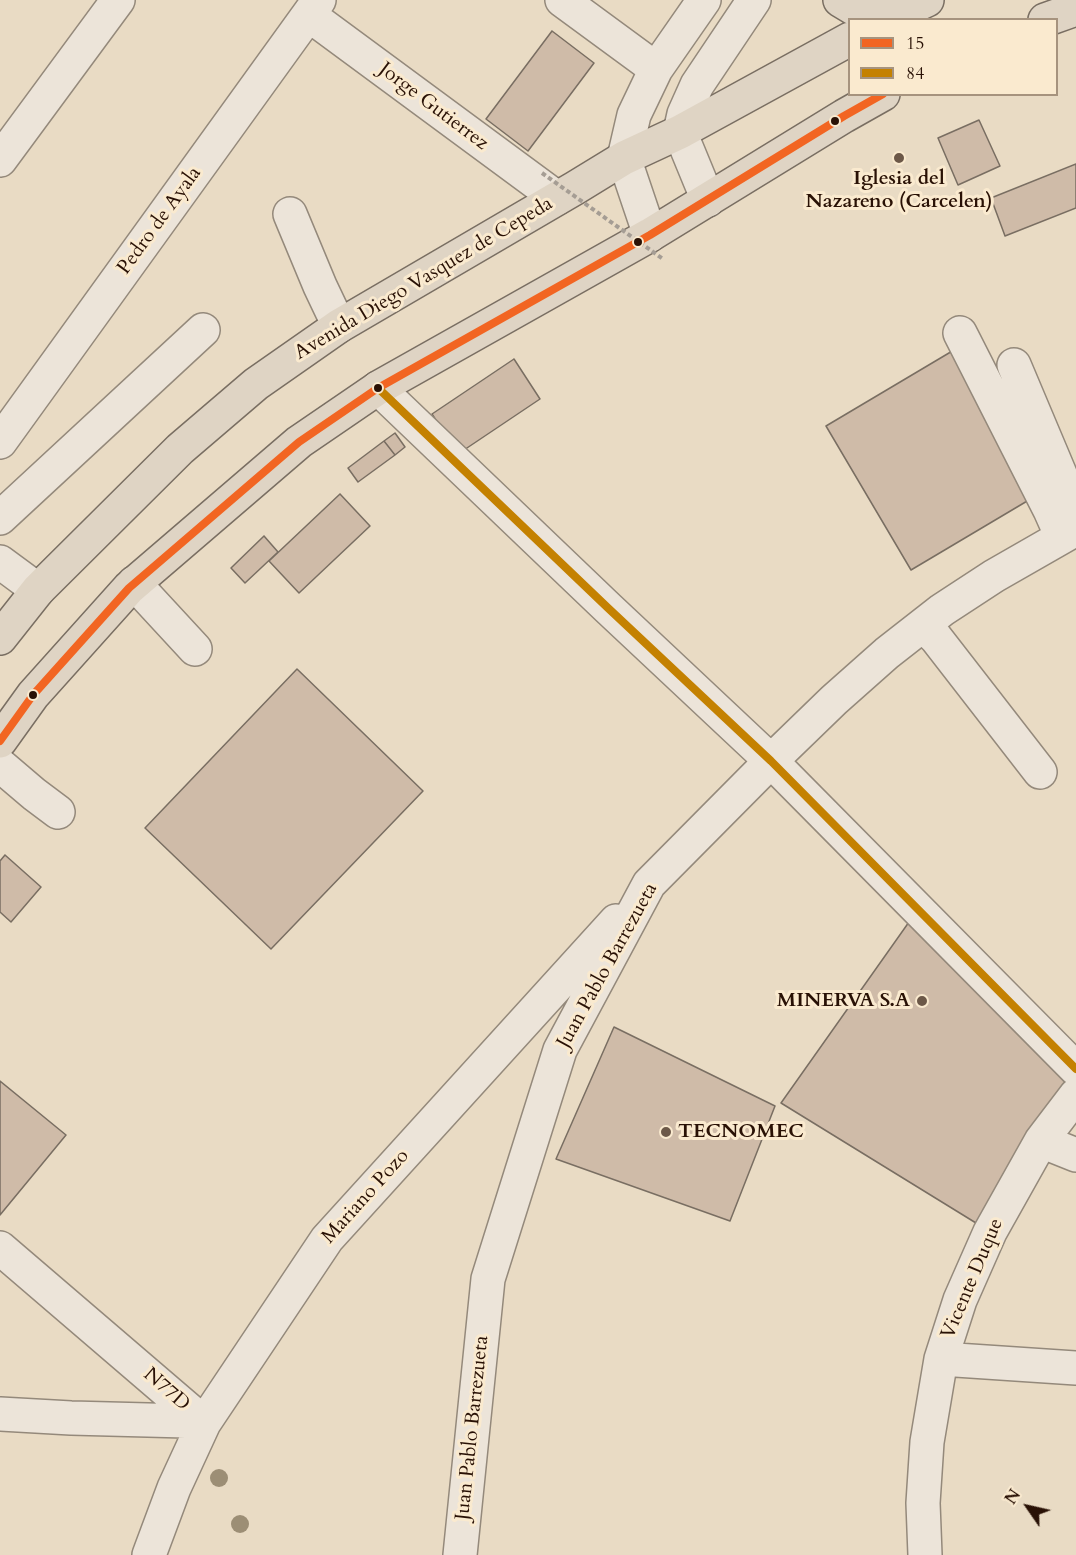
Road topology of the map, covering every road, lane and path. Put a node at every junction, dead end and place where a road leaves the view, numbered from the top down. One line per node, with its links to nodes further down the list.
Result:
1 (118, 0): 16 (street)
2 (562, 0): 12 (street)
3 (704, 0): 12 (street)
4 (754, 0): 14 (street)
5 (840, 0): 9 (main road)
6 (927, 0): 9 (main road)
7 (314, 7): 17 (street, Jorge Gutierrez); 26 (street, Pedro de Ayala)
8 (1076, 9): 10 (main road)
9 (888, 18)
10 (1051, 18)
11 (848, 40): 14 (main road, Avenida Diego Vasquez de Cepeda)
12 (656, 69): 15 (street)
13 (879, 96): 18 (main road)
14 (680, 132): 15 (main road, Avenida Diego Vasquez de Cepeda); 18 (street)
15 (624, 158): 17 (main road, Avenida Diego Vasquez de Cepeda); 20 (street)
16 (0, 160)
17 (549, 186): 20 (path, bridge); 21 (main road, Avenida Diego Vasquez de Cepeda)
18 (708, 200): 20 (main road)
19 (290, 214): 21 (street)
20 (656, 247): 25 (main road)
21 (339, 326): 31 (main road, Avenida Diego Vasquez de Cepeda)
22 (203, 330): 27 (street)
23 (960, 333): 28 (street)
24 (1014, 365): 28 (street)
25 (378, 388): 30 (main road); 36 (street)
26 (0, 442)
27 (0, 518)
28 (1071, 526): 32 (street, Juan Pablo Barrezueta)
29 (0, 562): 31 (street)
30 (134, 583): 34 (street); 35 (main road)
31 (38, 590): 33 (main road, Avenida Diego Vasquez de Cepeda)
32 (923, 625): 36 (street, Juan Pablo Barrezueta); 38 (street)
33 (0, 638)
34 (195, 649)
35 (0, 741)
36 (771, 761): 40 (street, Juan Pablo Barrezueta); 41 (street)
37 (0, 765): 39 (street)
38 (1040, 772)
39 (58, 812)
40 (649, 884): 49 (street, Mariano Pozo); 51 (street, Juan Pablo Barrezueta)
41 (1076, 1069)
42 (1076, 1095): 43 (street, Vicente Duque)
43 (1041, 1140): 44 (street); 46 (street, Vicente Duque)
44 (1076, 1155)
45 (0, 1248): 49 (street, N77D)
46 (941, 1359): 47 (street); 52 (street, Vicente Duque)
47 (1076, 1368)
48 (0, 1414): 49 (street, N77D)
49 (204, 1423): 50 (street, Mariano Pozo)
50 (149, 1555)
51 (459, 1555)
52 (925, 1555)

